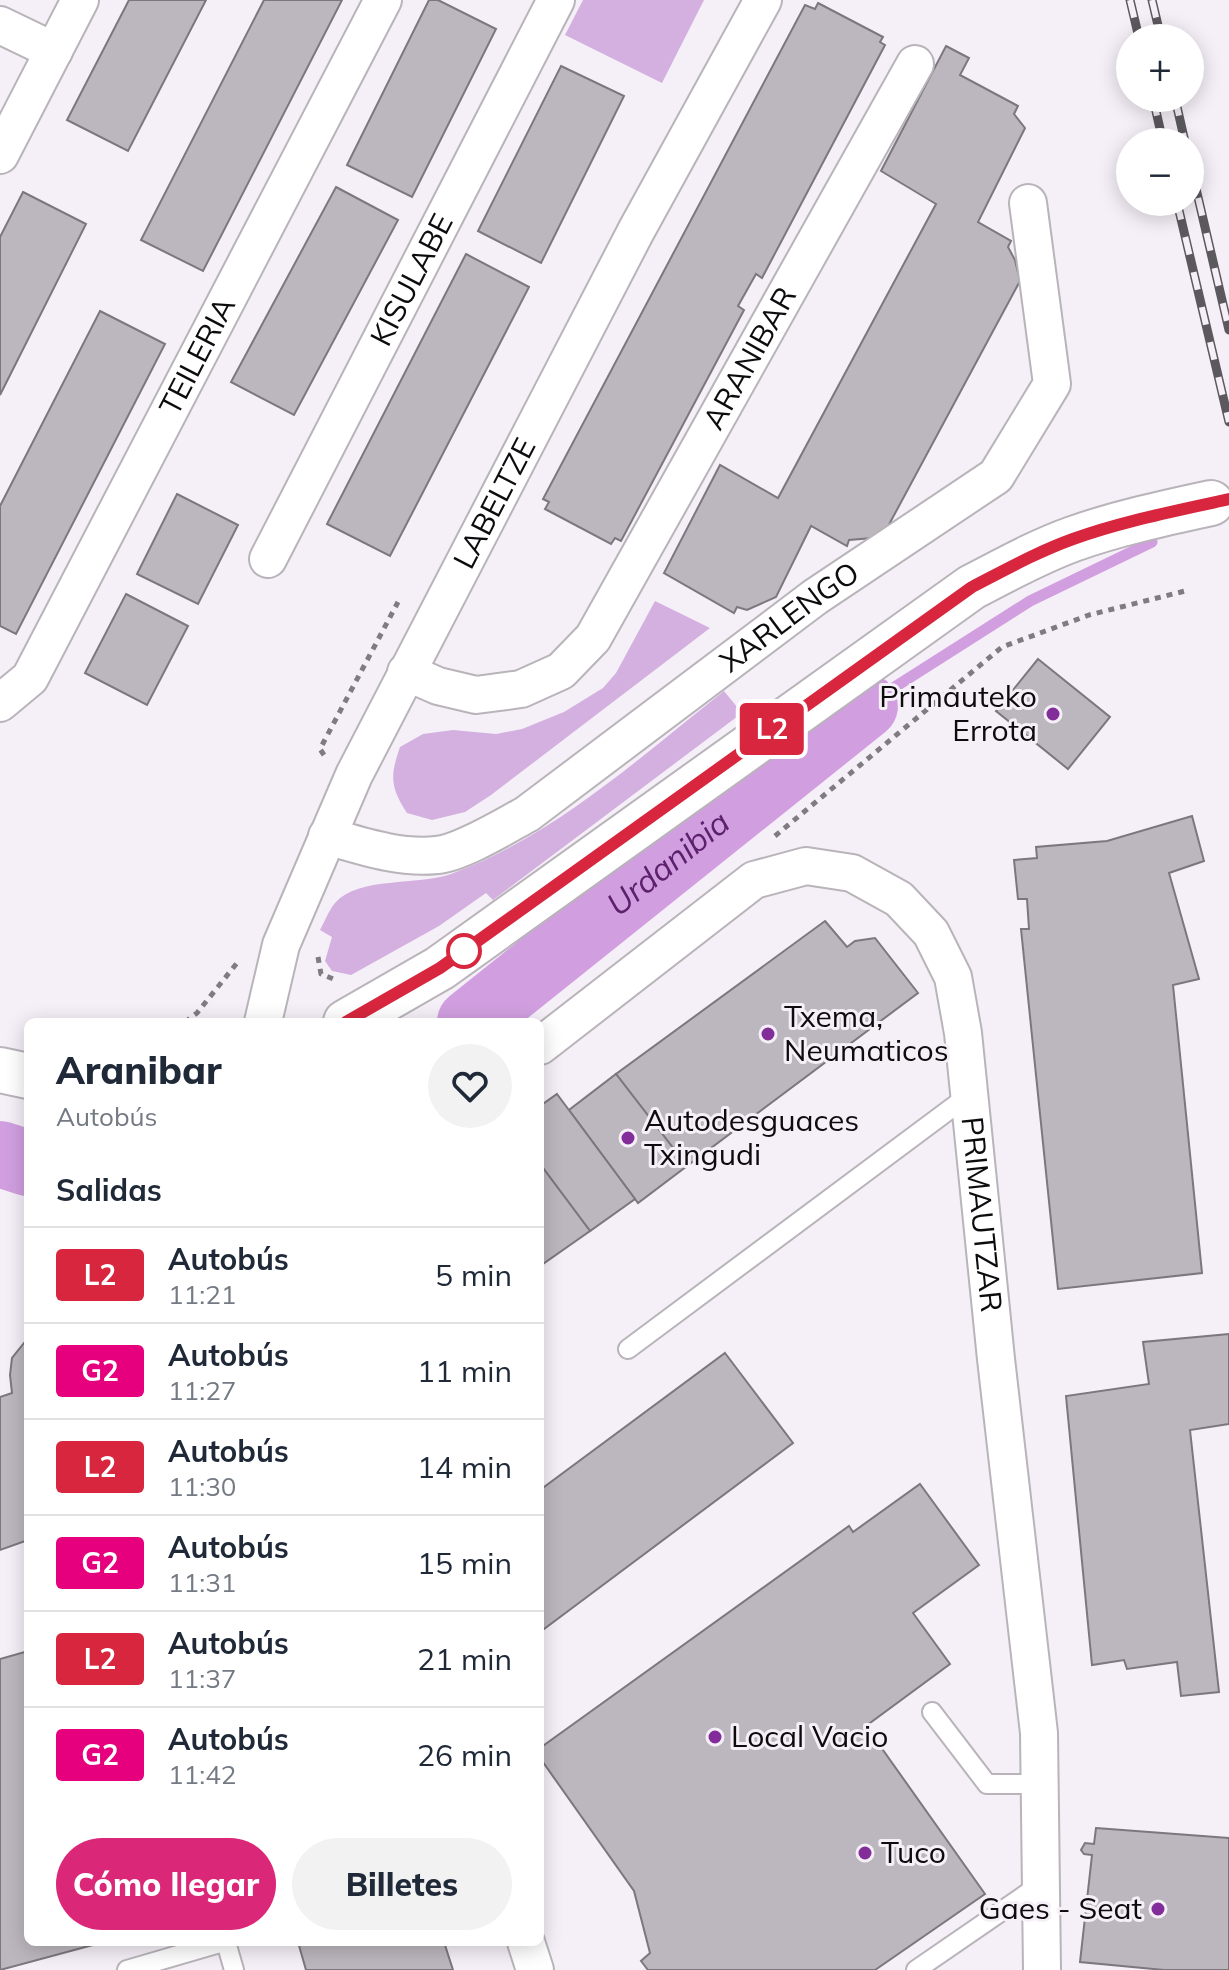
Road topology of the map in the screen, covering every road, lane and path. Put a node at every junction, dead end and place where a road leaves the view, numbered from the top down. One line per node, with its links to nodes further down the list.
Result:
1 (80, 0): 6 (street)
2 (383, 0): 14 (street, TEILERIA)
3 (556, 0): 11 (street, KISULABE)
4 (763, 0): 13 (street, LABELTZE)
5 (0, 25): 6 (street)
6 (54, 51): 8 (street)
7 (915, 64): 13 (street, ARANIBAR)
8 (0, 155)
9 (1028, 203): 15 (street, XARLENGO)
10 (1211, 503): 18 (main road)
11 (268, 559)
12 (1185, 591): 16 (path)
13 (406, 672): 15 (street, LABELTZE)
14 (0, 703)
15 (327, 836): 17 (street, LABELTZE)
16 (768, 841)
17 (264, 1018)
18 (353, 1018)
19 (544, 1043): 22 (street, PRIMAUTZAR)
20 (0, 1070): 21 (main road)
21 (24, 1075)
22 (969, 1095): 23 (lane); 25 (street, PRIMAUTZAR)
23 (628, 1349)
24 (932, 1712): 25 (lane)
25 (1040, 1784): 26 (street, PRIMAUTZAR)
26 (1041, 1884): 33 (lane); 34 (street, PRIMAUTZAR)
27 (210, 1946): 30 (lane)
28 (225, 1946): 31 (lane)
29 (527, 1946): 32 (street)
30 (127, 1970)
31 (234, 1970)
32 (535, 1970)
33 (916, 1970)
34 (1042, 1970)

